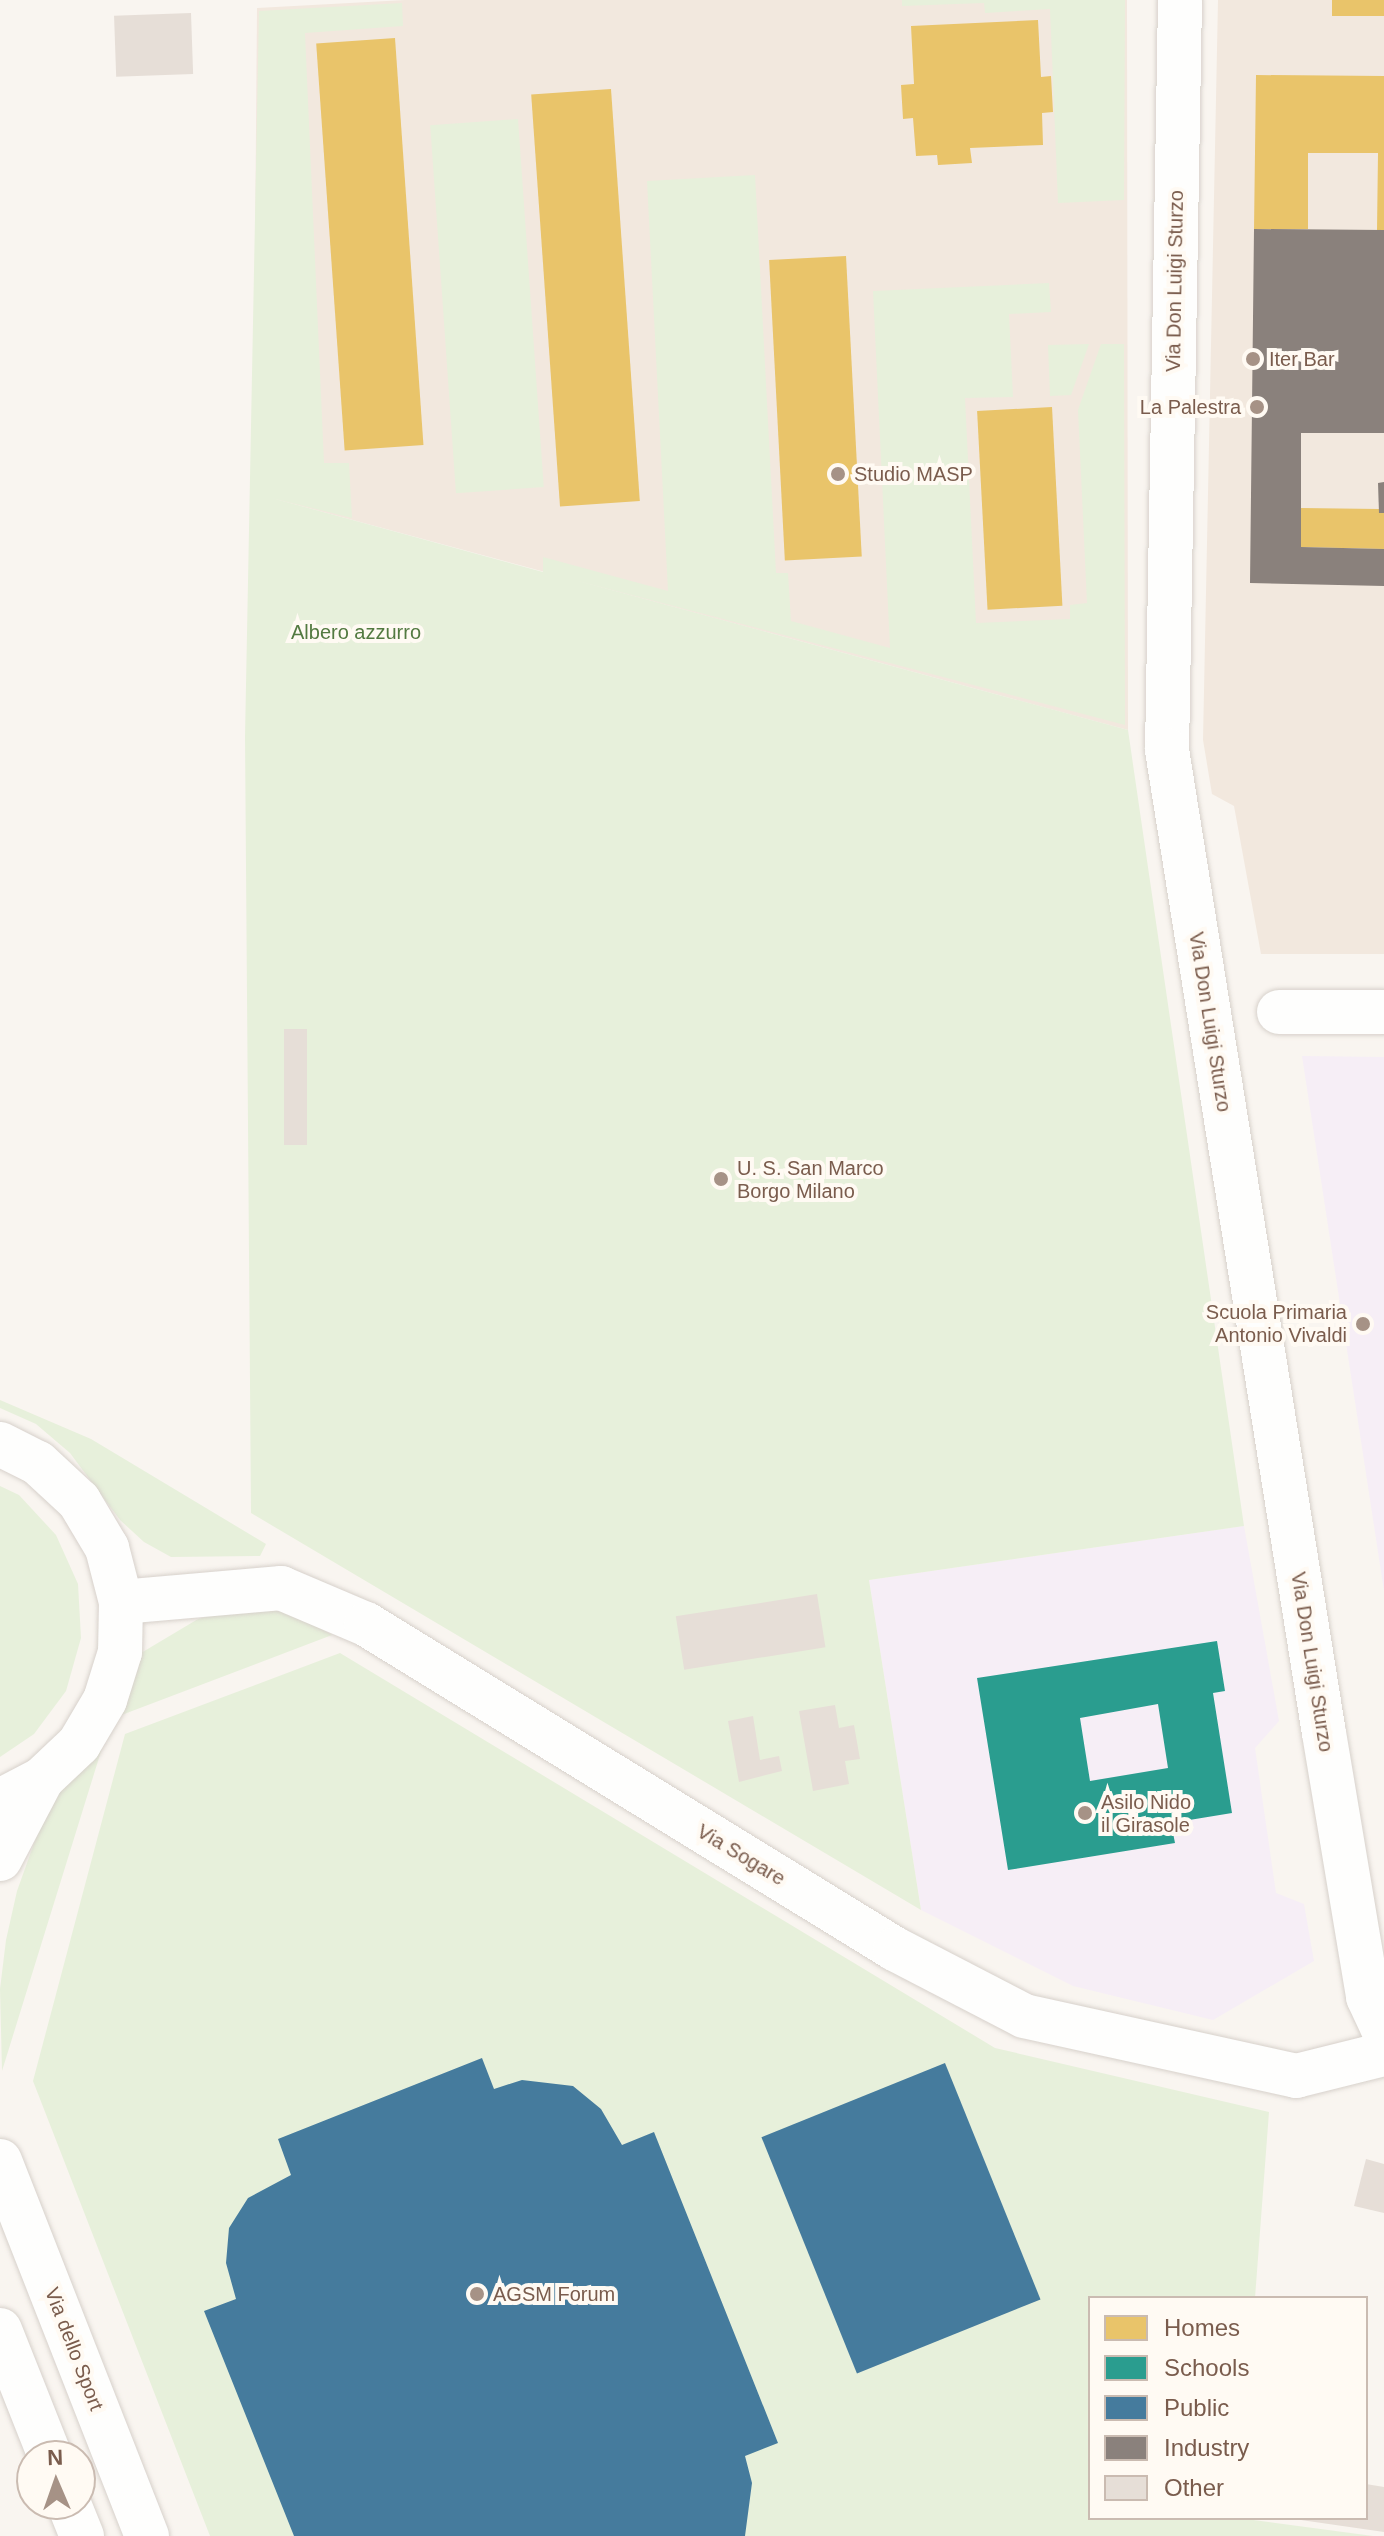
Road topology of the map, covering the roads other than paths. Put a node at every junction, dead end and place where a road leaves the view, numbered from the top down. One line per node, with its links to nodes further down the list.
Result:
1 (1180, 0): 9 (street, Via Don Luigi Sturzo)
2 (1279, 1012): 3 (street)
3 (1384, 1012)
4 (0, 1444): 5 (street)
5 (121, 1602): 6 (street); 10 (street, Via Sogare)
6 (42, 1779): 7 (street); 8 (street)
7 (0, 1801)
8 (0, 1859)
9 (1384, 2031)
10 (1384, 2054)
11 (0, 2161): 14 (street, Via dello Sport)
12 (0, 2330): 13 (street)
13 (44, 2440)
14 (147, 2536)

